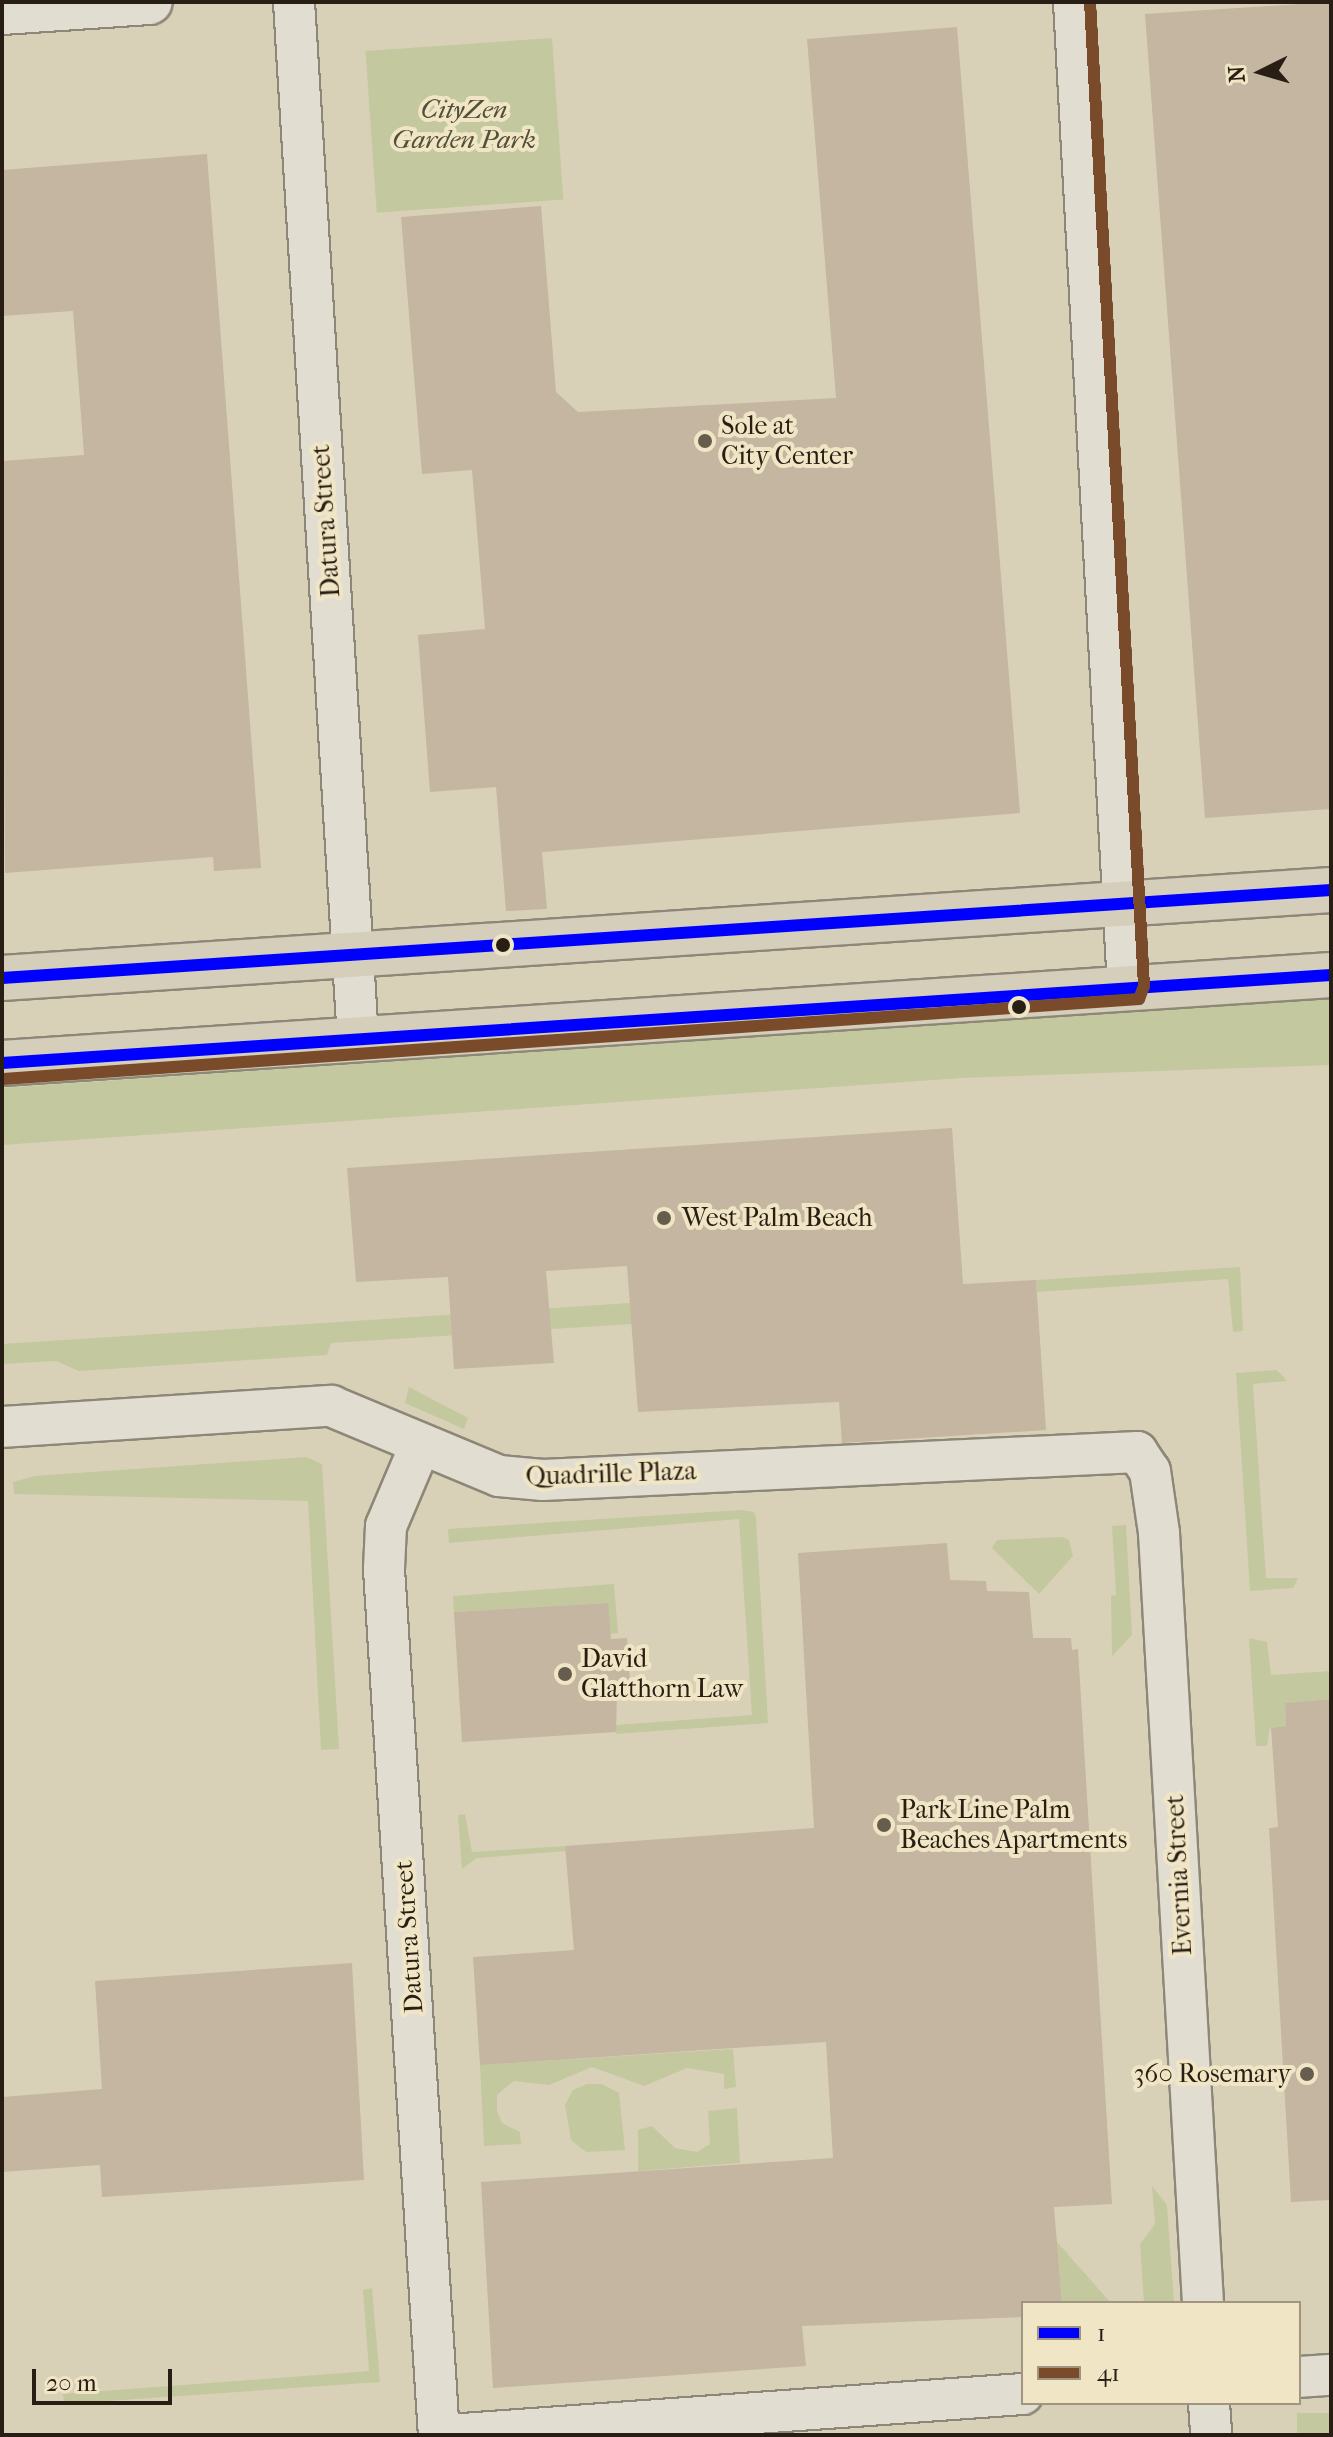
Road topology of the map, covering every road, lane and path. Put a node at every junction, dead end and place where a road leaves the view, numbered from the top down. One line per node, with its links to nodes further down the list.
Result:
1 (150, 2): 4 (street)
2 (294, 2): 7 (street, Datura Street)
3 (1074, 2): 6 (street)
4 (2, 12)
5 (1331, 890): 6 (main road)
6 (1123, 902): 7 (main road); 10 (street)
7 (354, 955): 9 (main road); 11 (street, Datura Street)
8 (1331, 975): 10 (main road)
9 (2, 978)
10 (1128, 987): 11 (main road)
11 (358, 1040): 12 (main road)
12 (2, 1063)
13 (2, 1427): 14 (street, Quadrille Plaza)
14 (420, 1446): 15 (street, Quadrille Plaza); 21 (street, Datura Street)
15 (1137, 1452): 16 (street, Evernia Street)
16 (1203, 2301)
17 (1331, 2375): 18 (street)
18 (1301, 2377)
19 (1021, 2394): 22 (street)
20 (1209, 2405): 23 (street)
21 (439, 2435)
22 (449, 2435)
23 (1211, 2435)

